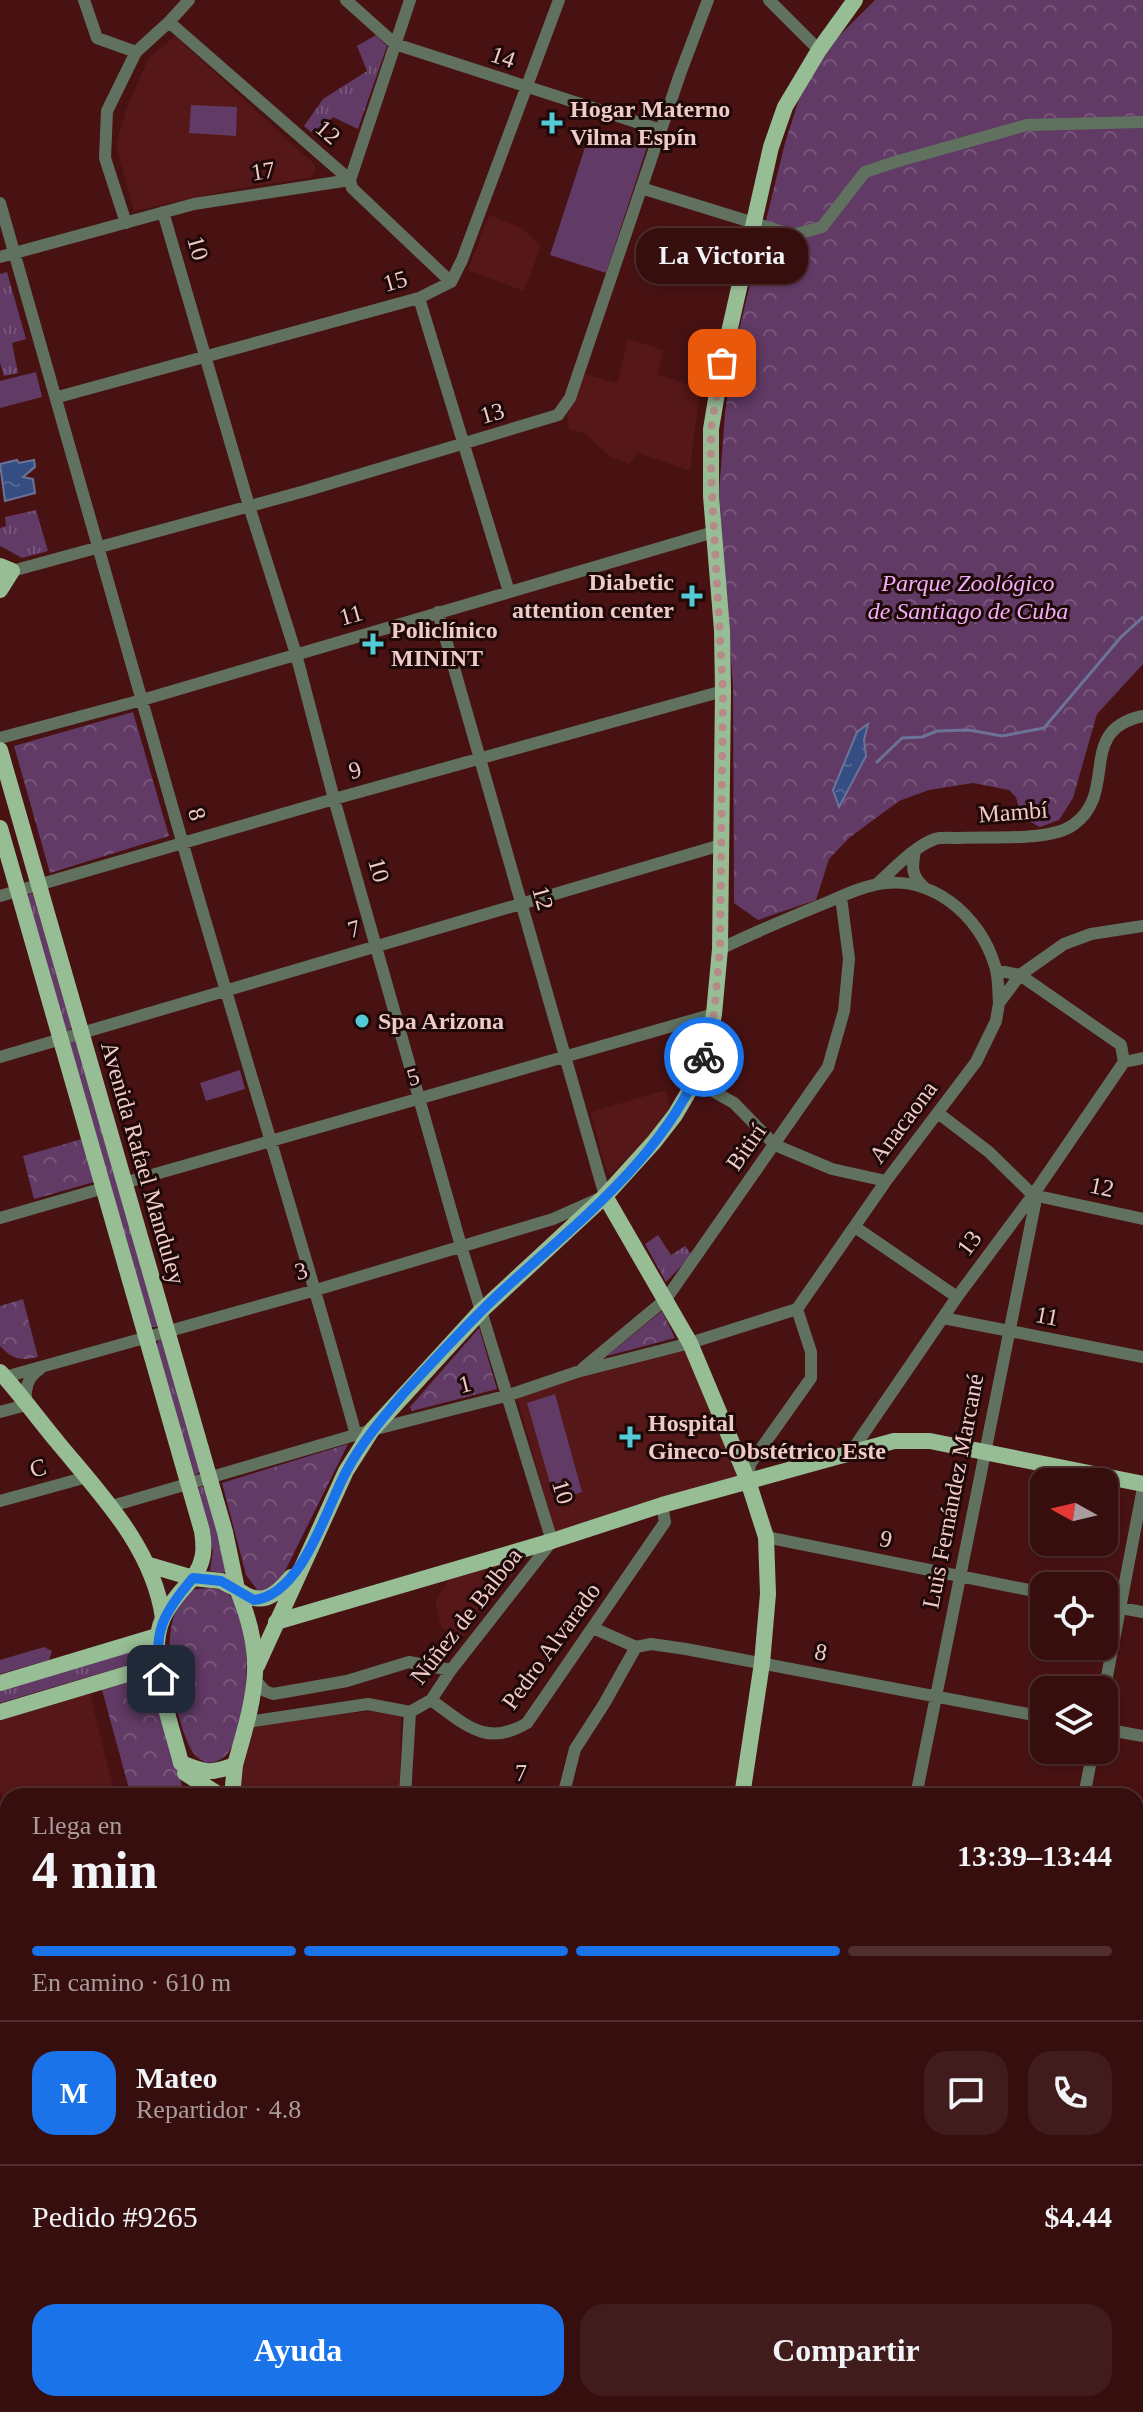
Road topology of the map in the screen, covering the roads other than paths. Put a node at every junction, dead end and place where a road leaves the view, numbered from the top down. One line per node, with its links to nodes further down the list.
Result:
1 (84, 0): 12 (street)
2 (189, 0): 9 (street)
3 (346, 0): 10 (street, 14)
4 (410, 0): 10 (street)
5 (559, 0): 13 (street)
6 (708, 0): 15 (street, 13)
7 (769, 0): 11 (street)
8 (855, 0): 11 (main road)
9 (169, 22): 12 (street); 16 (street, 12)
10 (395, 44): 13 (street, 14); 16 (street)
11 (819, 50): 20 (main road)
12 (136, 52): 21 (street)
13 (525, 88): 15 (street, 14); 24 (street)
14 (1143, 122): 20 (street)
15 (661, 130): 17 (street, 13)
16 (350, 180): 19 (street, 17); 24 (street, 12)
17 (641, 188): 20 (street); 28 (street, 13)
18 (0, 203): 22 (street, 8)
19 (163, 212): 21 (street, 17); 26 (street, 10)
20 (753, 222): 30 (main road)
21 (126, 223): 22 (street, 17)
22 (15, 253): 23 (street, 17); 27 (street, 8)
23 (0, 257)
24 (451, 282): 25 (street, 15)
25 (419, 298): 26 (street, 15); 28 (street)
26 (204, 357): 27 (street, 15); 29 (street, 10)
27 (58, 397): 31 (street, 8)
28 (463, 445): 29 (street, 13); 34 (street)
29 (249, 506): 31 (street, 13); 36 (street, 10)
30 (714, 532): 34 (street, 11); 37 (main road)
31 (99, 548): 32 (street, 13); 38 (street, 8)
32 (6, 569): 33 (main road)
33 (0, 590)
34 (509, 592): 35 (street, 11)
35 (438, 612): 36 (street, 11); 42 (street, 12)
36 (296, 654): 38 (street, 11); 43 (street, 10)
37 (723, 691): 42 (street, 9); 46 (main road)
38 (142, 700): 40 (street, 11); 45 (street, 8)
39 (1143, 716): 47 (street, Mambí)
40 (0, 738)
41 (0, 750): 49 (main road, Avenida Rafael Manduley)
42 (481, 758): 43 (street, 9); 54 (street, 12)
43 (334, 799): 45 (street, 9); 56 (street, 10)
44 (0, 828): 51 (main road, Avenida Rafael Manduley)
45 (182, 843): 49 (street, 9); 60 (street, 8)
46 (721, 845): 54 (street, 7); 57 (main road)
47 (915, 851): 48 (street, Mambí); 50 (street)
48 (877, 884): 50 (street); 53 (street)
49 (38, 885): 51 (street, 9); 63 (main road, Avenida Rafael Manduley)
50 (924, 887): 58 (street)
51 (19, 891): 52 (street, 9); 64 (main road, Avenida Rafael Manduley)
52 (0, 896)
53 (841, 897): 57 (street); 73 (street, Bitirí)
54 (521, 904): 56 (street, 7); 65 (street, 12)
55 (1143, 926): 59 (street, Anacaona)
56 (376, 946): 60 (street, 7); 70 (street, 10)
57 (720, 949): 62 (main road)
58 (996, 970): 59 (street); 61 (street)
59 (1020, 975): 61 (street, Anacaona); 68 (street)
60 (227, 989): 63 (street, 7); 72 (street, 8)
61 (999, 1003): 71 (street, Anacaona)
62 (714, 1014): 65 (street, 5); 69 (main road)
63 (80, 1032): 64 (street, 7); 75 (main road, Avenida Rafael Manduley)
64 (59, 1038): 66 (street, 7); 76 (main road, Avenida Rafael Manduley)
65 (565, 1056): 70 (street, 5); 78 (street, 12)
66 (0, 1057)
67 (1143, 1058): 68 (street)
68 (1124, 1062): 77 (street, 13)
69 (695, 1081): 73 (street); 78 (main road)
70 (420, 1098): 72 (street, 5); 82 (street, 10)
71 (938, 1113): 74 (street, Anacaona); 77 (street)
72 (270, 1141): 75 (street, 5); 83 (street, 8)
73 (775, 1145): 74 (street); 85 (street, Bitirí)
74 (886, 1181): 81 (street, Anacaona)
75 (124, 1183): 89 (main road, Avenida Rafael Manduley)
76 (104, 1188): 79 (street); 91 (main road, Avenida Rafael Manduley)
77 (1033, 1195): 80 (street, 12); 84 (street, 13); 90 (street, Luis Fernández Marcané)
78 (605, 1196): 82 (street, 3); 85 (main road); 87 (main road)
79 (0, 1218)
80 (1143, 1219)
81 (855, 1227): 84 (street); 86 (street, Anacaona)
82 (461, 1246): 83 (street, 3); 87 (street, 10)
83 (316, 1290): 89 (street, 3); 100 (street, 8)
84 (957, 1297): 88 (street, 13)
85 (666, 1299): 92 (main road); 95 (street, Bitirí)
86 (797, 1309): 92 (street); 105 (street)
87 (481, 1311): 97 (street, 10); 100 (main road)
88 (943, 1318): 90 (street, 11); 101 (street, 13)
89 (167, 1331): 91 (street, 3); 104 (main road, Avenida Rafael Manduley)
90 (1008, 1331): 93 (street, 11); 102 (street, Luis Fernández Marcané)
91 (147, 1337): 94 (street, 3); 106 (main road, Avenida Rafael Manduley)
92 (690, 1343): 95 (street, 1); 105 (main road)
93 (1143, 1357)
94 (45, 1366): 96 (street, 3); 98 (street)
95 (577, 1372): 97 (street, 1)
96 (2, 1374): 98 (main road)
97 (509, 1395): 100 (street, 1); 112 (street, 10)
98 (26, 1405): 99 (street); 103 (main road)
99 (0, 1412)
100 (364, 1432): 104 (street, 1); 113 (main road)
101 (851, 1452): 102 (main road, 10); 105 (main road, 10)
102 (984, 1452): 107 (main road, 10); 115 (street, Luis Fernández Marcané)
103 (87, 1477): 108 (street, C); 110 (main road)
104 (209, 1477): 106 (street, 1); 117 (main road, Avenida Rafael Manduley)
105 (748, 1481): 109 (main road, 10); 111 (main road)
106 (188, 1482): 110 (street, 1); 116 (main road, Avenida Rafael Manduley)
107 (1143, 1486): 120 (street)
108 (0, 1501)
109 (662, 1505): 112 (main road, 10); 124 (street, Pedro Alvarado)
110 (112, 1506): 114 (main road)
111 (766, 1537): 115 (street, 9); 127 (main road)
112 (552, 1541): 123 (main road, 10); 128 (street, Núñez de Balboa)
113 (304, 1560): 117 (main road); 123 (main road)
114 (149, 1565): 116 (main road); 122 (main road)
115 (958, 1577): 118 (street, 9); 133 (street, Luis Fernández Marcané)
116 (193, 1578): 117 (main road); 122 (main road)
117 (237, 1589): 129 (main road, Avenida Rafael Manduley)
118 (1030, 1590)
119 (1118, 1607): 120 (street)
120 (1121, 1608): 121 (street); 130 (street)
121 (1143, 1612)
122 (163, 1618): 125 (main road)
123 (276, 1622): 129 (main road)
124 (593, 1628): 126 (street, 8); 134 (street, Pedro Alvarado)
125 (157, 1636): 131 (main road); 132 (main road)
126 (636, 1647): 127 (street, 8); 148 (street)
127 (762, 1663): 133 (street, 8); 149 (main road)
128 (451, 1670): 129 (street); 134 (street, Núñez de Balboa)
129 (256, 1674): 138 (main road)
130 (1107, 1676)
131 (161, 1679): 135 (main road); 143 (main road)
132 (0, 1683)
133 (935, 1696): 137 (street, 8); 150 (street, Luis Fernández Marcané)
134 (431, 1700): 136 (street, Núñez de Balboa)
135 (0, 1712)
136 (410, 1712): 138 (street); 147 (street)
137 (1030, 1714)
138 (247, 1722): 142 (main road)
139 (1118, 1732): 140 (street)
140 (1143, 1736)
141 (1090, 1764): 151 (street)
142 (235, 1765): 143 (main road); 146 (main road)
143 (183, 1768): 144 (main road); 145 (main road)
144 (190, 1788)
145 (210, 1788)
146 (233, 1788)
147 (405, 1788)
148 (568, 1788)
149 (743, 1788)
150 (918, 1788)
151 (1086, 1788)

